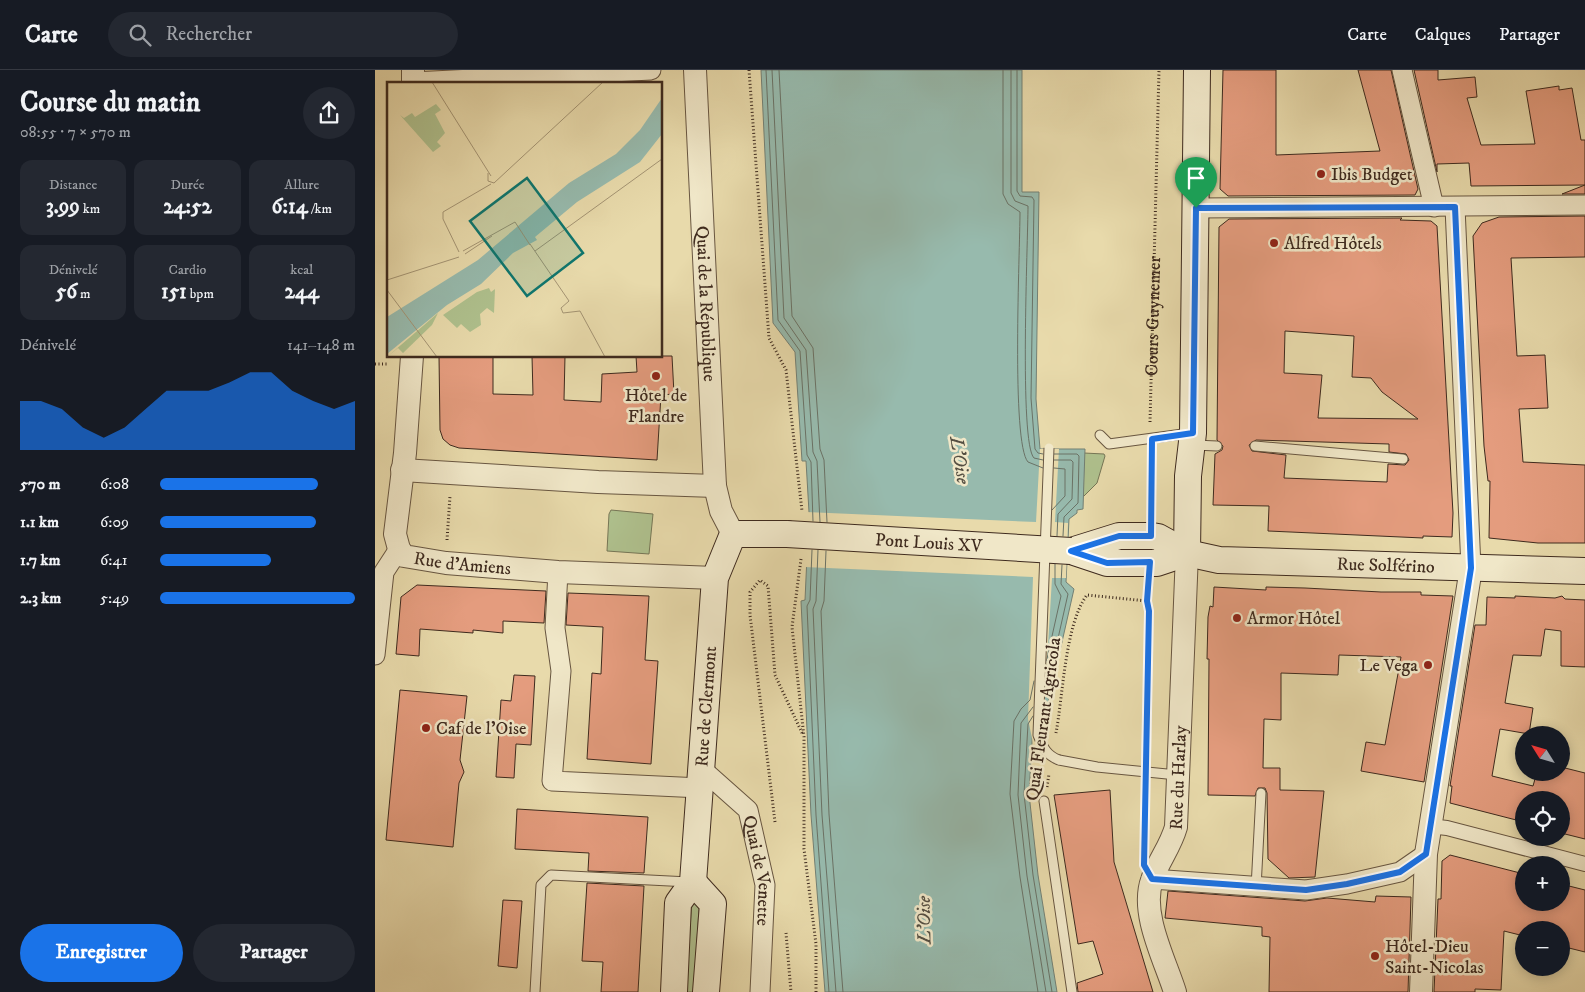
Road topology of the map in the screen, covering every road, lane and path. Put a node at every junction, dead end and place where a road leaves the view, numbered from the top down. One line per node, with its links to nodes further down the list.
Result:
1 (651, 70): 6 (street)
2 (695, 70): 20 (street, Quai de la République)
3 (1159, 70): 13 (path, Cours Guynemer)
4 (1197, 70): 10 (main road)
5 (1402, 70): 8 (street)
6 (413, 79)
7 (1585, 205): 9 (street)
8 (1434, 207): 9 (street); 10 (street)
9 (1455, 207): 27 (street)
10 (1196, 208): 14 (main road)
11 (412, 358): 19 (street, Rue d'Amiens)
12 (1100, 436): 13 (lane)
13 (1152, 439): 14 (lane); 22 (path, Cours Guynemer)
14 (1192, 439): 15 (lane); 25 (main road)
15 (1217, 446)
16 (1255, 446): 18 (lane)
17 (1049, 448): 35 (lane, bridge)
18 (1403, 459)
19 (402, 470): 20 (street); 23 (street, Rue d'Amiens)
20 (715, 486): 21 (street, Quai de la République)
21 (733, 534): 24 (main road, Pont Louis XV, bridge); 30 (main road, Rue de Clermont)
22 (1151, 536): 24 (main road, Rue Solférino); 25 (main road, Rue Solférino)
23 (399, 549): 29 (street, Rue d'Amiens); 32 (street)
24 (1071, 551): 26 (main road)
25 (1187, 553): 26 (main road); 27 (main road, Rue Solférino); 37 (street, Rue du Harlay)
26 (1150, 562): 31 (path)
27 (1471, 568): 28 (main road, Rue Solférino); 41 (street)
28 (1585, 571)
29 (558, 572): 30 (street, Rue d'Amiens); 38 (street)
30 (715, 578): 38 (main road, Rue de Clermont)
31 (1147, 601): 34 (path, Quai Fleurant Agricola); 36 (path)
32 (375, 655)
33 (804, 737): 42 (path)
34 (1055, 738)
35 (1055, 762): 36 (lane); 40 (path, Quai Fleurant Agricola)
36 (1145, 771): 37 (lane); 45 (path)
37 (1178, 775): 45 (street, Rue du Harlay)
38 (702, 779): 46 (main road, Rue de Clermont); 52 (street, Quai de Venette)
39 (1261, 793): 47 (lane)
40 (1045, 801): 54 (lane, Quai Fleurant Agricola)
41 (1429, 826): 43 (street); 44 (street)
42 (775, 830)
43 (1426, 854): 47 (street); 56 (street)
44 (1585, 864)
45 (1152, 879): 47 (street); 55 (street, Rue du Harlay)
46 (693, 882): 49 (lane); 50 (main road); 51 (main road)
47 (1256, 888)
48 (785, 926): 53 (path)
49 (535, 992)
50 (674, 992)
51 (706, 992)
52 (760, 992)
53 (791, 992)
54 (1072, 992)
55 (1175, 992)
56 (1421, 992)

